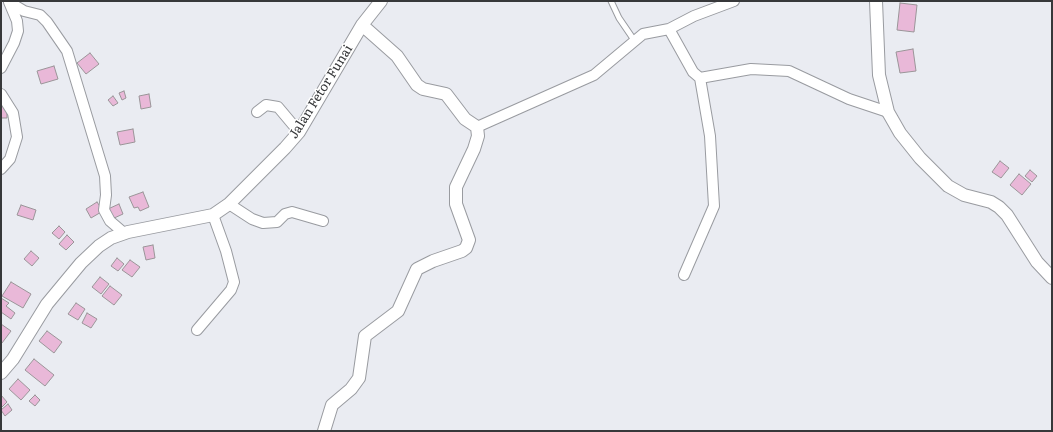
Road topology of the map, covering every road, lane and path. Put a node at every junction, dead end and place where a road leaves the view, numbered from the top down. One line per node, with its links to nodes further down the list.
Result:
1 (9, 1): 9 (street); 20 (street)
2 (381, 1): 6 (street, Jalan Fetor Funai)
3 (611, 1): 8 (lane)
4 (734, 1): 7 (street)
5 (876, 1): 13 (street)
6 (362, 25): 14 (street); 15 (street, Jalan Fetor Funai)
7 (669, 29): 8 (street); 10 (street)
8 (634, 40): 14 (street)
9 (1, 68)
10 (700, 78): 13 (street); 21 (street)
11 (1, 94): 16 (street)
12 (257, 112): 15 (street)
13 (888, 112): 22 (street)
14 (477, 127): 25 (street)
15 (299, 132): 17 (street, Jalan Fetor Funai)
16 (1, 169)
17 (229, 204): 18 (street, Jalan Fetor Funai); 19 (street)
18 (213, 215): 20 (street, Jalan Fetor Funai); 23 (street)
19 (323, 221)
20 (124, 233): 24 (street, Jalan Fetor Funai)
21 (684, 276)
22 (1052, 278)
23 (198, 330)
24 (1, 373)
25 (324, 431)

